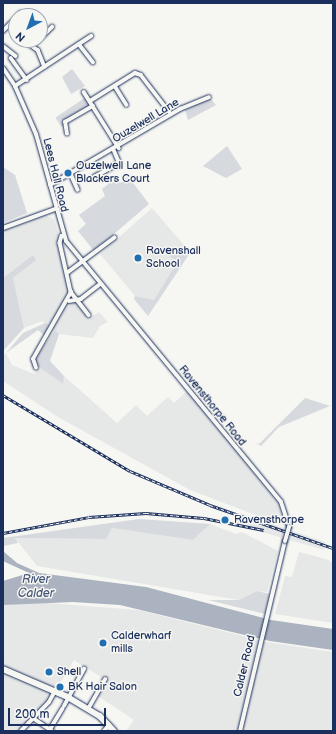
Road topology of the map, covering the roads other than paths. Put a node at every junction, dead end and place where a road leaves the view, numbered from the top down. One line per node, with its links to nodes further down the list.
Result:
1 (52, 27): 2 (street)
2 (48, 31)
3 (91, 36): 4 (street)
4 (79, 44): 9 (street); 10 (street)
5 (3, 46): 7 (street)
6 (33, 48): 10 (street)
7 (16, 56)
8 (11, 58): 12 (street)
9 (93, 62)
10 (45, 67): 12 (street)
11 (3, 68): 13 (street, Lees Hall Road)
12 (27, 80): 13 (street)
13 (15, 86): 26 (street, Lees Hall Road)
14 (115, 86): 17 (street); 18 (street); 20 (street)
15 (84, 92): 17 (street)
16 (209, 97): 20 (street, Ouzelwell Lane)
17 (90, 101): 19 (street)
18 (127, 105)
19 (93, 106): 21 (street); 22 (street)
20 (171, 114): 22 (street, Ouzelwell Lane)
21 (67, 134)
22 (119, 148): 23 (street, Ouzelwell Lane)
23 (114, 151): 24 (street, Ouzelwell Lane); 25 (street, Ouzelwell Lane)
24 (71, 174): 26 (street, Ouzelwell Lane); 27 (street)
25 (94, 177)
26 (50, 185): 28 (street, Lees Hall Road)
27 (78, 190)
28 (55, 209): 29 (street); 30 (street, Lees Hall Road)
29 (3, 228)
30 (62, 236): 32 (street, Ravensthorpe Road); 33 (street, Lees Hall Road)
31 (114, 238): 32 (street)
32 (83, 264): 33 (street); 34 (street, Ravensthorpe Road)
33 (67, 273): 35 (street, Lees Hall Road)
34 (100, 284): 37 (street); 40 (street, Ravensthorpe Road, bridge)
35 (71, 292): 36 (street, Lees Hall Road); 37 (street, Lees Hall Road)
36 (69, 301): 37 (street); 39 (street, Lees Hall Road)
37 (78, 301): 38 (street, Lees Hall Road)
38 (89, 315)
39 (36, 368)
40 (269, 605): 55 (street, Calder Road)
41 (3, 669): 44 (highway)
42 (84, 669): 45 (street)
43 (105, 680): 46 (street)
44 (55, 691): 45 (highway); 49 (street)
45 (68, 697): 46 (highway); 48 (street)
46 (88, 709): 50 (highway)
47 (55, 710): 48 (street)
48 (60, 714): 52 (street)
49 (33, 718): 51 (street); 52 (street)
50 (109, 725): 53 (street); 54 (highway)
51 (21, 731)
52 (51, 731)
53 (104, 731)
54 (114, 731)
55 (241, 731)

